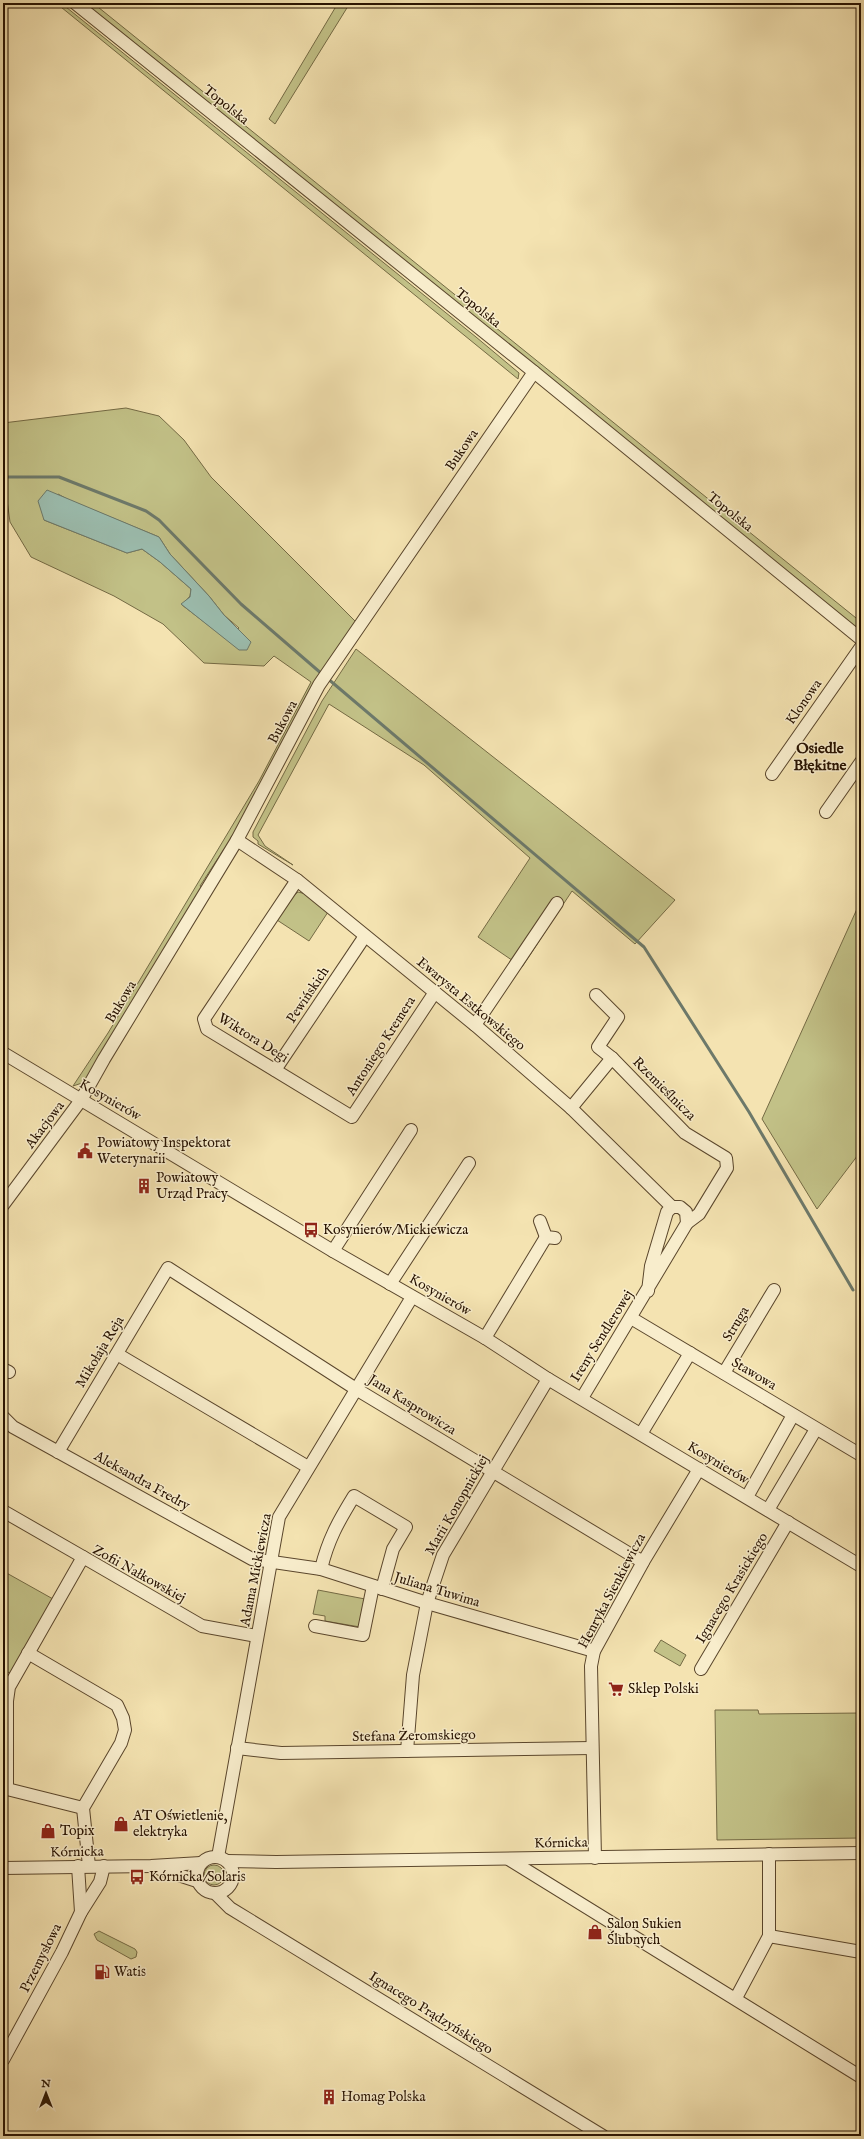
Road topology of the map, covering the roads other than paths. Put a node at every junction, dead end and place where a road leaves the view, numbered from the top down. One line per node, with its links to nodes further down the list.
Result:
1 (75, 3): 2 (street, Topolska)
2 (534, 372): 3 (street, Topolska); 8 (street, Bukowa)
3 (861, 639)
4 (861, 647): 6 (street, Klonowa)
5 (861, 762): 7 (street)
6 (772, 774)
7 (826, 812)
8 (237, 840): 9 (street, Ewarysta Estkowskiego); 18 (street, Bukowa)
9 (297, 880): 11 (street, Ewarysta Estkowskiego); 17 (street, Wiktora Degi)
10 (557, 904): 14 (street)
11 (365, 936): 12 (street, Ewarysta Estkowskiego); 17 (street, Pewińskich)
12 (435, 992): 14 (street, Ewarysta Estkowskiego); 20 (street, Antoniego Kremera)
13 (596, 995): 16 (street)
14 (474, 1025): 19 (street, Ewarysta Estkowskiego)
15 (3, 1053): 18 (street, Kosynierów)
16 (612, 1058): 19 (street, Rzemieślnicza); 26 (street, Rzemieślnicza)
17 (275, 1070): 20 (street, Wiktora Degi)
18 (81, 1100): 23 (street, Akacjowa); 27 (street, Kosynierów)
19 (571, 1108): 24 (street, Ewarysta Estkowskiego)
20 (352, 1117)
21 (411, 1130): 27 (street)
22 (469, 1163): 29 (street)
23 (4, 1203)
24 (672, 1207): 26 (street); 31 (street, Ireny Sendlerowej)
25 (540, 1221): 34 (street)
26 (687, 1223): 31 (street, Ireny Sendlerowej)
27 (333, 1251): 29 (street, Kosynierów)
28 (168, 1268): 36 (street, Mikołaja Reja); 39 (street, Jana Kasprowicza)
29 (390, 1284): 32 (street, Kosynierów)
30 (774, 1290): 37 (street, Struga)
31 (648, 1291): 33 (street, Ireny Sendlerowej)
32 (412, 1297): 34 (street, Kosynierów); 39 (street, Adama Mickiewicza)
33 (631, 1318): 35 (street, Stawowa); 40 (street, Ireny Sendlerowej)
34 (485, 1338): 38 (street, Kosynierów)
35 (690, 1353): 37 (street, Stawowa); 44 (street)
36 (117, 1354): 45 (street, Mikołaja Reja); 47 (street)
37 (724, 1373): 41 (street, Stawowa)
38 (548, 1378): 40 (street, Kosynierów); 49 (street, Marii Konopnickiej)
39 (356, 1389): 47 (street, Adama Mickiewicza); 49 (street, Jana Kasprowicza)
40 (582, 1398): 44 (street, Kosynierów)
41 (793, 1415): 43 (street, Stawowa); 50 (street)
42 (3, 1417): 45 (street, Aleksandra Fredry)
43 (816, 1429): 46 (street, Stawowa); 51 (street)
44 (641, 1434): 48 (street, Kosynierów)
45 (58, 1452): 55 (street, Aleksandra Fredry)
46 (861, 1455)
47 (308, 1467): 55 (street, Adama Mickiewicza)
48 (699, 1469): 50 (street, Kosynierów); 56 (street, Henryka Sienkiewicza)
49 (492, 1472): 56 (street, Jana Kasprowicza); 60 (street, Marii Konopnickiej)
50 (747, 1497): 51 (street, Kosynierów)
51 (768, 1510): 53 (street, Kosynierów)
52 (3, 1511): 54 (street)
53 (788, 1522): 57 (street, Kosynierów); 65 (street, Ignacego Krasickiego)
54 (83, 1557): 62 (street, Zofii Nałkowskiej); 64 (street, Zofii Nałkowskiej)
55 (270, 1562): 58 (street, Juliana Tuwima); 62 (street, Adama Mickiewicza)
56 (643, 1562): 63 (street, Henryka Sienkiewicza)
57 (861, 1566)
58 (321, 1569): 59 (street, Juliana Tuwima); 59 (street)
59 (378, 1587): 60 (street, Juliana Tuwima); 61 (street)
60 (427, 1603): 63 (street, Juliana Tuwima); 68 (street, Marii Konopnickiej)
61 (315, 1626)
62 (258, 1636): 66 (street, Adama Mickiewicza)
63 (594, 1651): 67 (street, Henryka Sienkiewicza)
64 (28, 1652): 69 (street, Zofii Nałkowskiej); 70 (street)
65 (701, 1670)
66 (237, 1748): 68 (street, Stefana Żeromskiego); 75 (street, Adama Mickiewicza)
67 (592, 1748): 68 (street, Stefana Żeromskiego); 74 (street, Henryka Sienkiewicza)
68 (407, 1751)
69 (5, 1788): 70 (street)
70 (84, 1808): 79 (street, Przemysłowa)
71 (861, 1853): 72 (street, Kórnicka)
72 (770, 1854): 74 (street, Kórnicka); 90 (street)
73 (539, 1858): 74 (street, Kórnicka); 76 (street, Kórnicka); 84 (street)
74 (594, 1858)
75 (222, 1859): 77 (street, Kórnicka); 78 (street); 83 (street)
76 (509, 1859): 77 (street, Kórnicka); 84 (street)
77 (261, 1862): 83 (street, Kórnicka)
78 (201, 1863): 81 (street, Kórnicka); 85 (street)
79 (84, 1866): 80 (street, Kórnicka); 82 (street, Kórnicka); 88 (street, Przemysłowa)
80 (104, 1866): 81 (street, Kórnicka); 88 (street, Przemysłowa)
81 (152, 1866): 85 (street, Kórnicka)
82 (3, 1868)
83 (233, 1875): 86 (street)
84 (540, 1877): 92 (street)
85 (197, 1881): 87 (street)
86 (227, 1888): 87 (street); 89 (street, Ignacego Prądzyńskiego)
87 (215, 1893): 89 (street, Ignacego Prądzyńskiego)
88 (81, 1912): 93 (street, Przemysłowa)
89 (242, 1914): 95 (street, Ignacego Prądzyńskiego)
90 (769, 1936): 91 (street); 92 (street)
91 (861, 1952)
92 (736, 1998): 94 (street)
93 (3, 2060)
94 (861, 2077)
95 (603, 2136)

